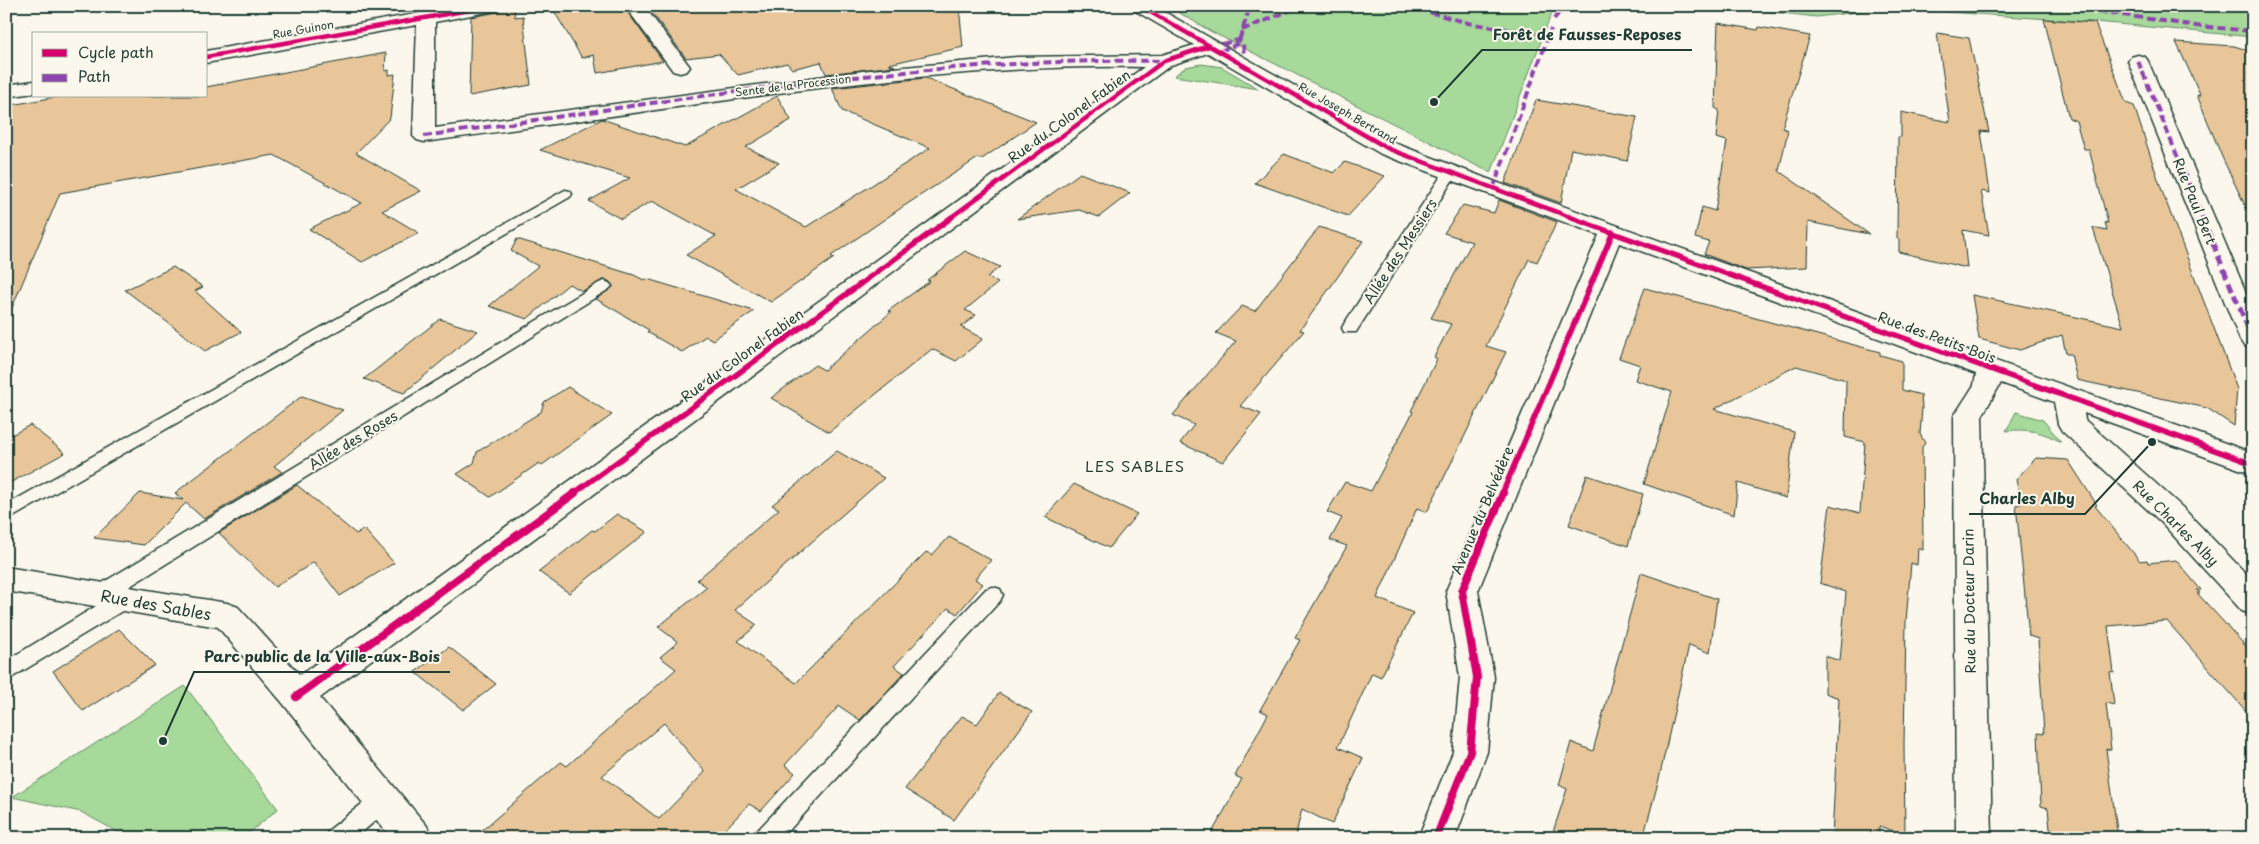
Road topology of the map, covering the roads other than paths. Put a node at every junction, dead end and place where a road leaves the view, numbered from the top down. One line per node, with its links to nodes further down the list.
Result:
1 (492, 6): 4 (street, Rue Guinon)
2 (634, 6): 9 (street)
3 (1140, 6): 5 (street, Rue Joseph Bertrand)
4 (426, 18): 6 (street, Rue Guinon); 7 (street, Sente de la Procession)
5 (1209, 46): 7 (street, Rue du Colonel Fabien); 12 (street, Rue Joseph Bertrand)
6 (208, 56)
7 (1164, 61): 27 (street, Rue du Colonel Fabien)
8 (2138, 61): 17 (street, Rue Paul Bert)
9 (680, 67)
10 (32, 87): 11 (street)
11 (6, 92)
12 (1450, 173): 14 (street, Rue Joseph Bertrand); 16 (lane, Allée des Messiers)
13 (565, 194): 21 (lane)
14 (1613, 232): 18 (street, Rue des Petits Bois); 32 (street, Avenue du Belvédère)
15 (604, 286): 24 (lane, Allée des Roses)
16 (1350, 328)
17 (2253, 340)
18 (1990, 370): 19 (street, Rue des Petits Bois); 33 (street, Rue du Docteur Darin)
19 (2067, 398): 20 (street, Rue des Petits Bois); 25 (street, Rue Charles Alby)
20 (2253, 464)
21 (6, 514)
22 (6, 579): 24 (street, Rue des Sables)
23 (993, 595): 31 (lane)
24 (113, 597): 26 (lane, Allée des Roses); 27 (street, Rue des Sables)
25 (2253, 602)
26 (6, 672)
27 (296, 697): 28 (street, Rue des Sables)
28 (384, 799): 29 (lane); 30 (street, Rue des Sables)
29 (336, 838)
30 (414, 838)
31 (766, 838)
32 (1436, 838)
33 (1974, 838)

